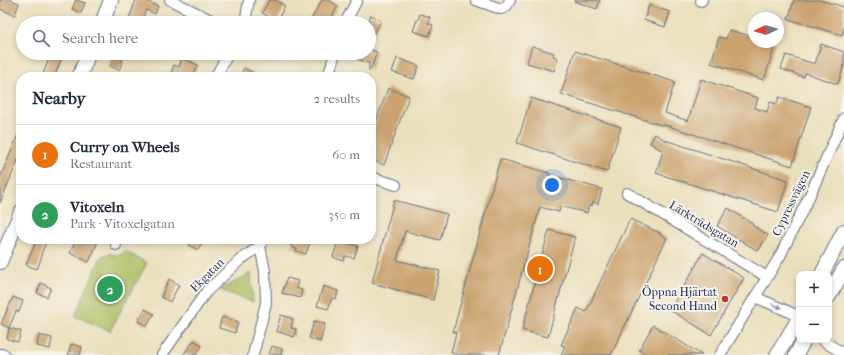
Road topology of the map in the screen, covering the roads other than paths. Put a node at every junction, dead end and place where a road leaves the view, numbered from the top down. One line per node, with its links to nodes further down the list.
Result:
1 (111, 0): 7 (main road)
2 (170, 0): 8 (street)
3 (249, 0): 9 (street)
4 (357, 0): 10 (street)
5 (476, 0): 6 (street)
6 (508, 3)
7 (105, 16)
8 (203, 16)
9 (246, 16)
10 (349, 16)
11 (86, 60): 14 (main road)
12 (225, 60): 15 (street)
13 (333, 60): 16 (street)
14 (81, 72)
15 (218, 72)
16 (329, 72)
17 (844, 118): 28 (street, Cypressvägen)
18 (376, 179): 19 (street)
19 (396, 185)
20 (627, 193): 28 (street, Lärkträdsgatan)
21 (16, 224): 25 (main road)
22 (844, 231): 27 (main road)
23 (260, 244): 38 (street, Ekgatan)
24 (262, 244): 39 (street)
25 (0, 262)
26 (844, 269): 29 (main road)
27 (824, 271)
28 (767, 277): 30 (street, Cypressvägen)
29 (832, 291)
30 (755, 297): 31 (street, one-way to 31); 40 (street, Cypressvägen)
31 (796, 320)
32 (796, 324): 41 (main road)
33 (802, 343): 42 (main road)
34 (827, 343): 36 (street)
35 (0, 354): 37 (street)
36 (844, 354)
37 (6, 355)
38 (162, 355)
39 (253, 355)
40 (720, 355)
41 (777, 355)
42 (796, 355)

